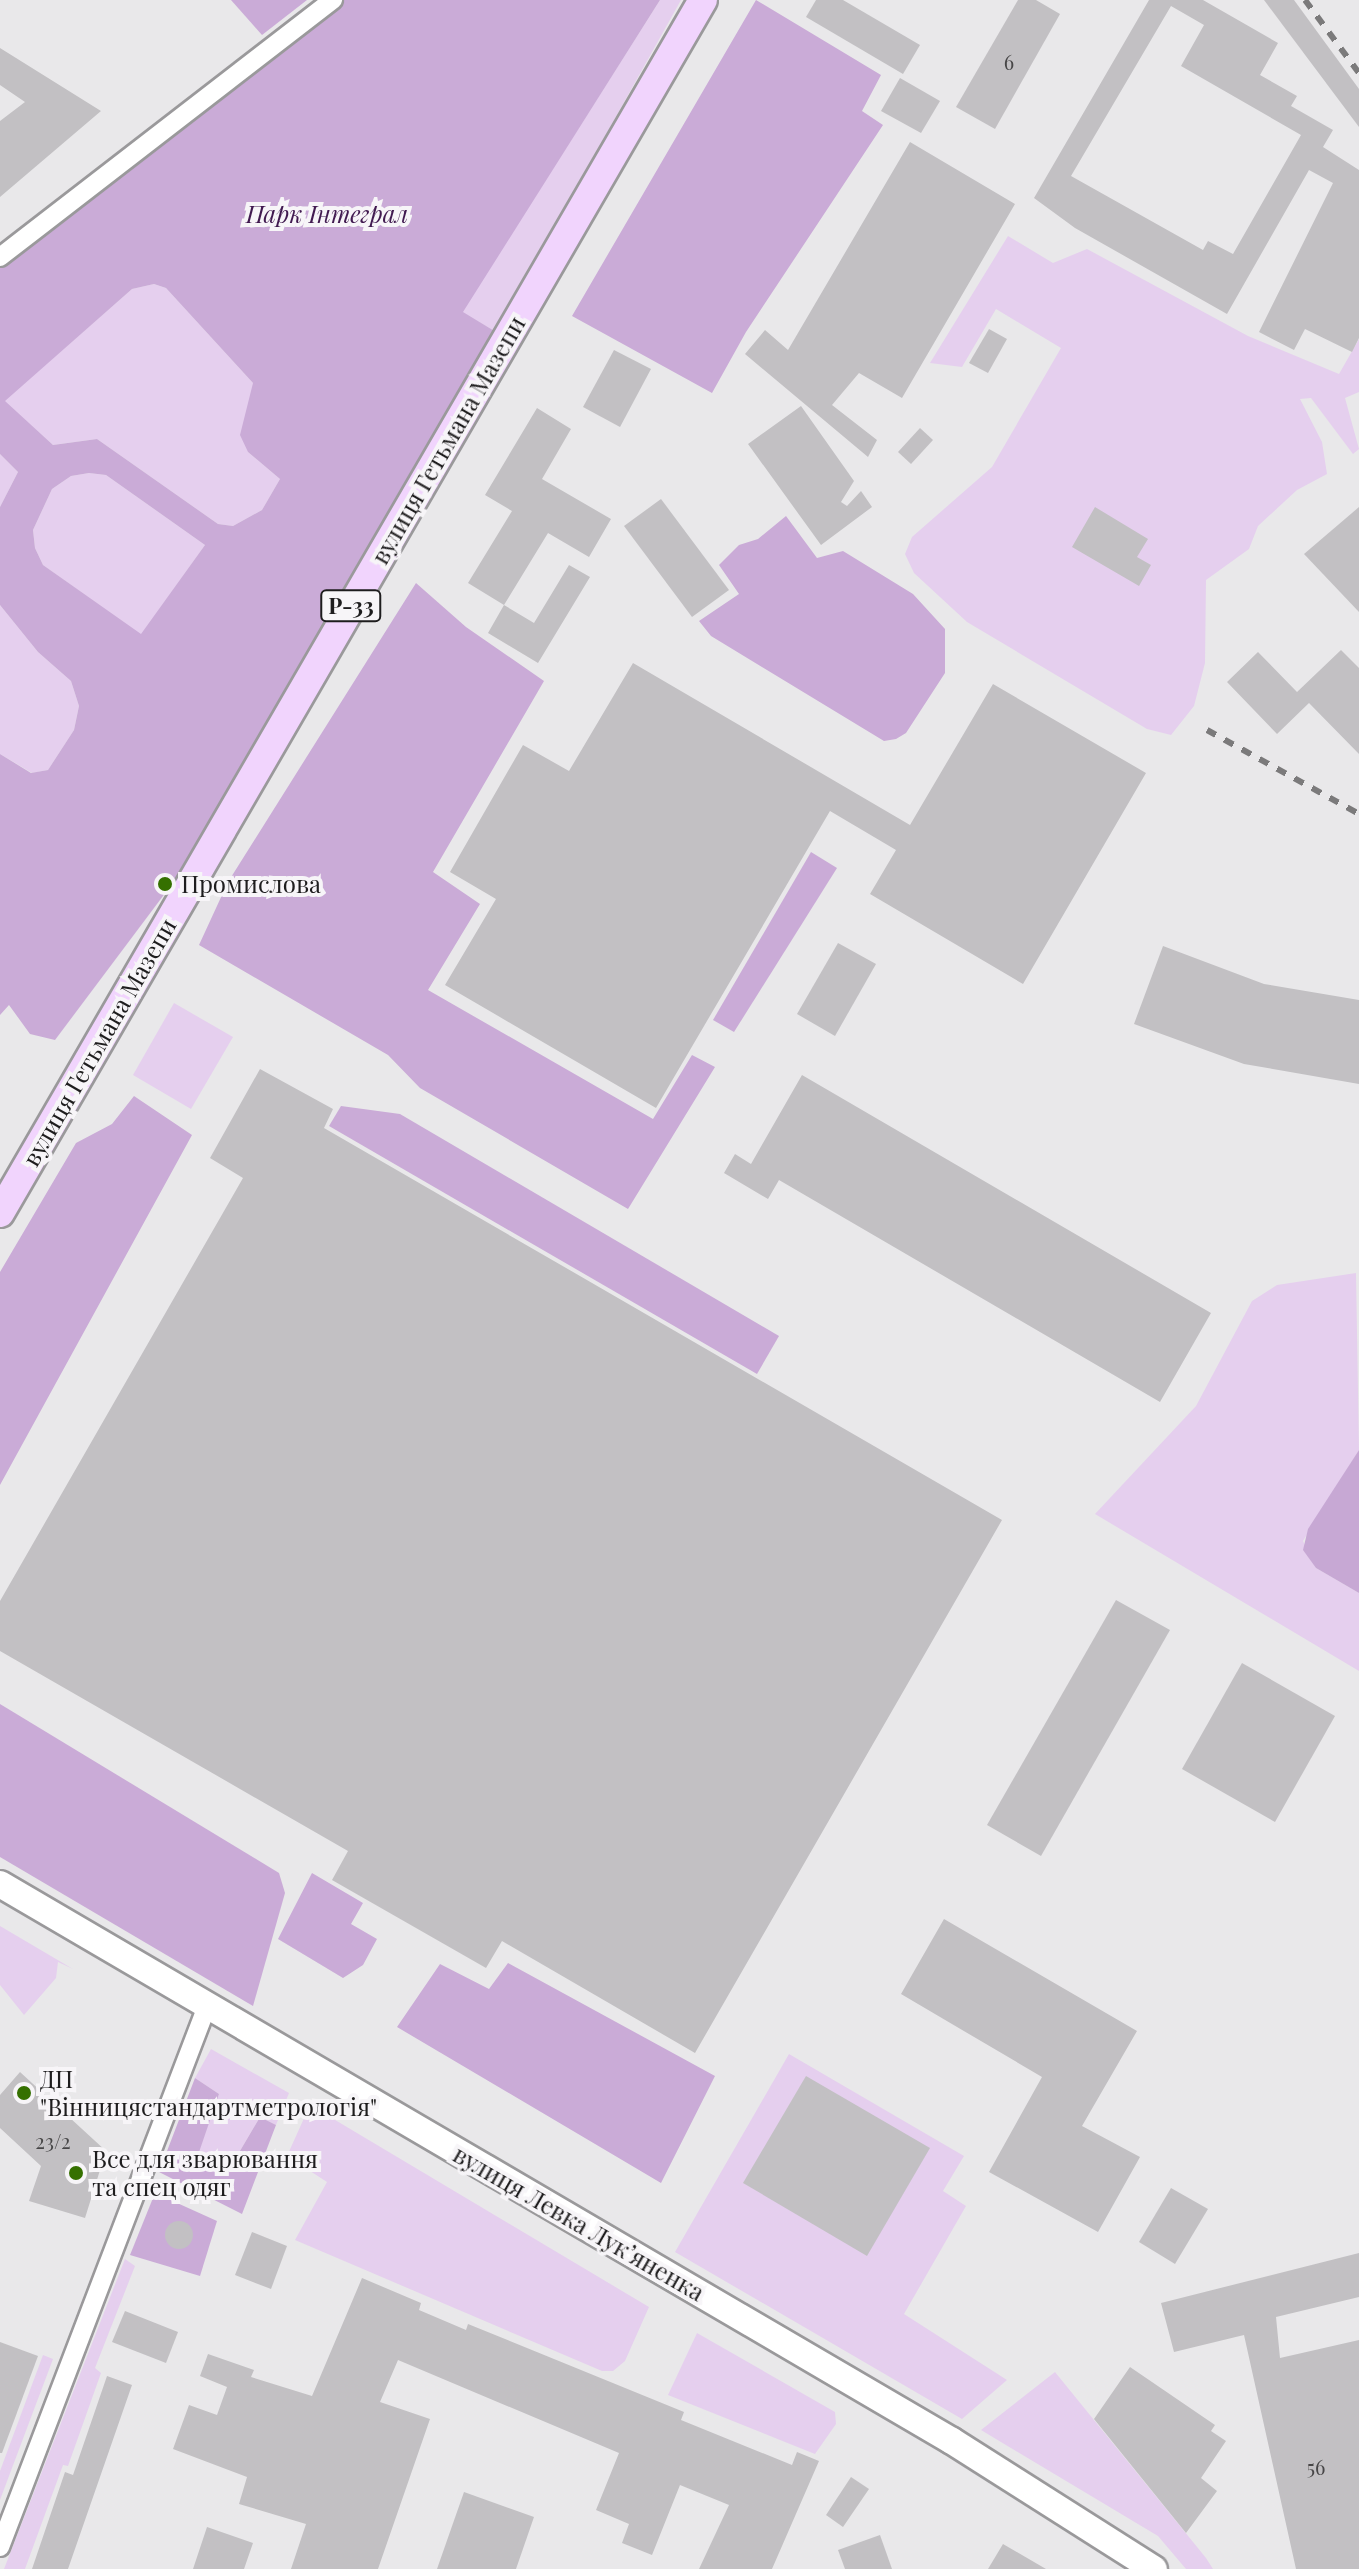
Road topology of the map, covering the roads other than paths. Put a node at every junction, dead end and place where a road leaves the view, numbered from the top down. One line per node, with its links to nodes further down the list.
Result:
1 (333, 0): 3 (street)
2 (703, 0): 4 (main road, вулиця Гетьмана Мазепи / Р-33)
3 (0, 257)
4 (0, 1213)
5 (0, 1884): 6 (main road, вулиця Левка Лукʼяненка)
6 (207, 2006): 7 (street); 8 (main road, вулиця Левка Лукʼяненка)
7 (0, 2547)
8 (1154, 2569)

